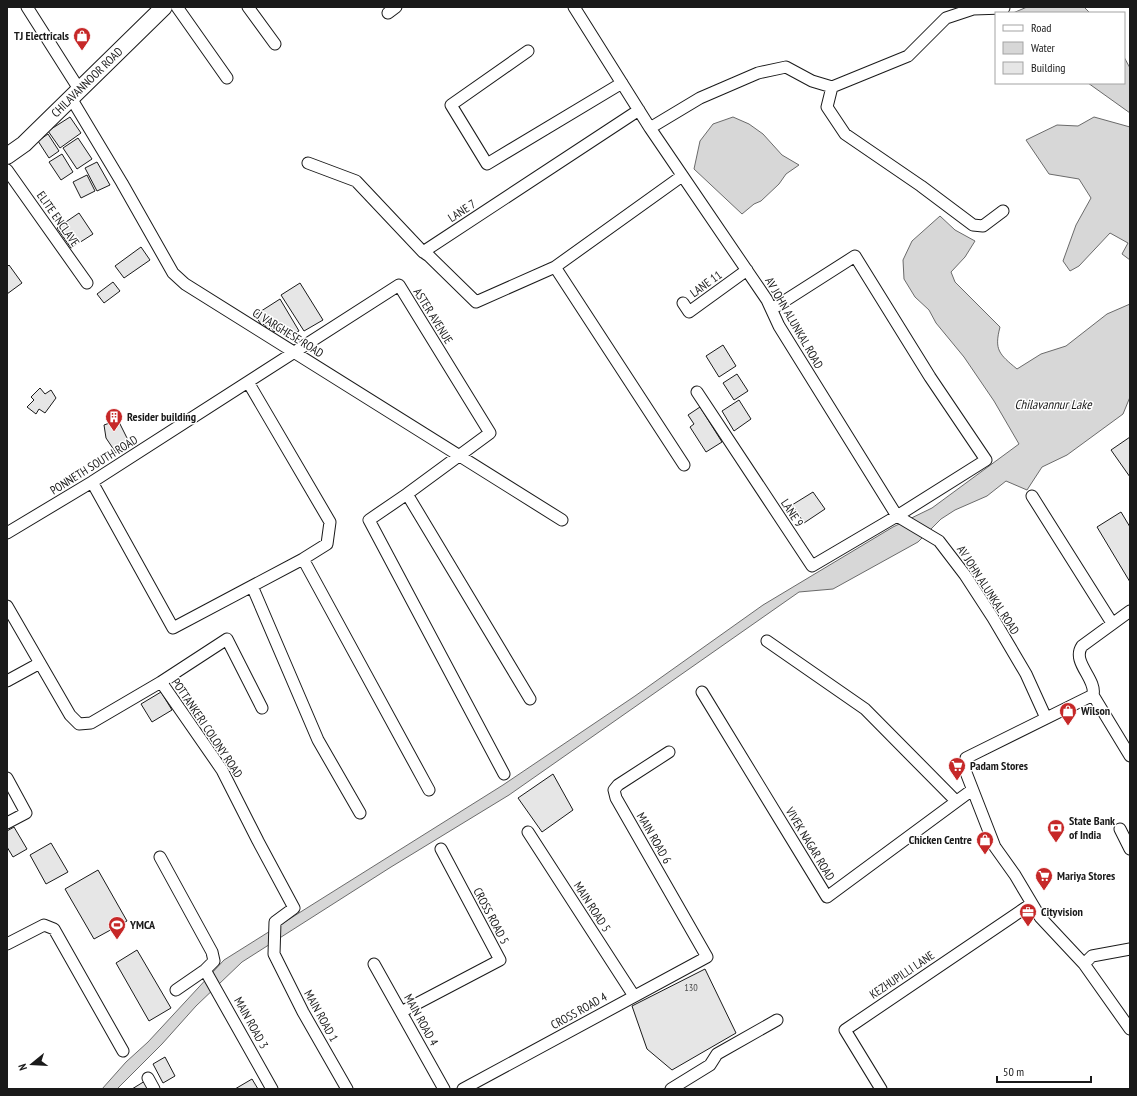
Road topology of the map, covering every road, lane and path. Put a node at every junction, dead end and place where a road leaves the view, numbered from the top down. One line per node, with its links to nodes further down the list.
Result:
1 (27, 7): 12 (street, CJ VARGHESE ROAD)
2 (164, 7): 12 (street, CHILAVANNOOR ROAD)
3 (177, 7): 9 (street)
4 (248, 7): 7 (street)
5 (574, 7): 10 (street, AV JOHN ALUNKAL ROAD)
6 (1004, 8): 11 (street)
7 (274, 44)
8 (528, 51): 10 (street)
9 (227, 78)
10 (622, 82): 13 (street, AV JOHN ALUNKAL ROAD)
11 (832, 87): 14 (street); 19 (street)
12 (75, 94): 15 (street, CHILAVANNOOR ROAD); 27 (street, CJ VARGHESE ROAD)
13 (639, 110): 14 (street, AV JOHN ALUNKAL ROAD); 20 (street, LANE 7)
14 (650, 128): 18 (street, AV JOHN ALUNKAL ROAD)
15 (7, 156)
16 (308, 163): 20 (street)
17 (7, 170): 24 (street, ELITE ENCLAVE)
18 (682, 176): 21 (street); 22 (street, AV JOHN ALUNKAL ROAD)
19 (1003, 211)
20 (423, 252): 21 (street)
21 (555, 267): 23 (street); 31 (street)
22 (747, 270): 25 (street, LANE 11); 26 (street, AV JOHN ALUNKAL ROAD)
23 (536, 280)
24 (87, 283)
25 (683, 303)
26 (772, 309): 35 (street, AV JOHN ALUNKAL ROAD); 35 (street)
27 (294, 352): 28 (street, PONNETH SOUTH ROAD); 30 (street, CJ VARGHESE ROAD); 30 (street, ASTER AVENUE)
28 (248, 382): 32 (street, PONNETH SOUTH ROAD); 38 (street)
29 (697, 392): 35 (street, LANE 9)
30 (458, 456): 33 (street); 36 (street, CJ VARGHESE ROAD)
31 (684, 465)
32 (92, 482): 37 (street, PONNETH SOUTH ROAD); 39 (street)
33 (407, 494): 49 (street); 54 (street)
34 (1032, 496): 42 (street)
35 (897, 516): 51 (street, AV JOHN ALUNKAL ROAD)
36 (562, 520)
37 (7, 533)
38 (303, 559): 39 (street); 56 (street)
39 (252, 586): 59 (street)
40 (7, 606): 44 (street, POTTANKERI COLONY ROAD)
41 (1130, 611): 42 (street)
42 (1112, 623): 48 (street)
43 (767, 641): 58 (street)
44 (40, 663): 45 (street); 46 (street, POTTANKERI COLONY ROAD)
45 (7, 681)
46 (161, 682): 50 (street); 69 (street, POTTANKERI COLONY ROAD)
47 (702, 692): 58 (street, VIVEK NAGAR ROAD)
48 (1093, 696): 51 (street); 53 (street)
49 (530, 699)
50 (262, 708)
51 (1046, 718): 57 (street)
52 (669, 752): 70 (street, MAIN ROAD 6)
53 (1130, 756)
54 (504, 774)
55 (7, 778): 60 (street)
56 (430, 790)
57 (972, 790): 58 (street, VIVEK NAGAR ROAD); 66 (street)
58 (956, 802)
59 (360, 813)
60 (7, 823)
61 (1120, 830): 64 (street)
62 (528, 832): 75 (street, MAIN ROAD 5)
63 (441, 849): 76 (street, CROSS ROAD 5)
64 (1130, 849)
65 (160, 857): 73 (street)
66 (1031, 904): 72 (street); 87 (street, KEZHUPILLI LANE)
67 (7, 944): 79 (street)
68 (1130, 949): 72 (street)
69 (274, 954): 83 (street, MAIN ROAD 1)
70 (707, 957): 75 (street, CROSS ROAD 4)
71 (374, 964): 76 (street, MAIN ROAD 4)
72 (1084, 964): 78 (street)
73 (205, 970): 74 (street); 82 (street, MAIN ROAD 3)
74 (176, 990)
75 (634, 996): 85 (street, CROSS ROAD 4)
76 (401, 1012): 84 (street, MAIN ROAD 4)
77 (777, 1020): 86 (street)
78 (1130, 1029)
79 (123, 1051)
80 (148, 1078): 81 (street)
81 (154, 1089)
82 (272, 1089)
83 (347, 1089)
84 (444, 1089)
85 (463, 1089)
86 (671, 1089)
87 (881, 1089)

